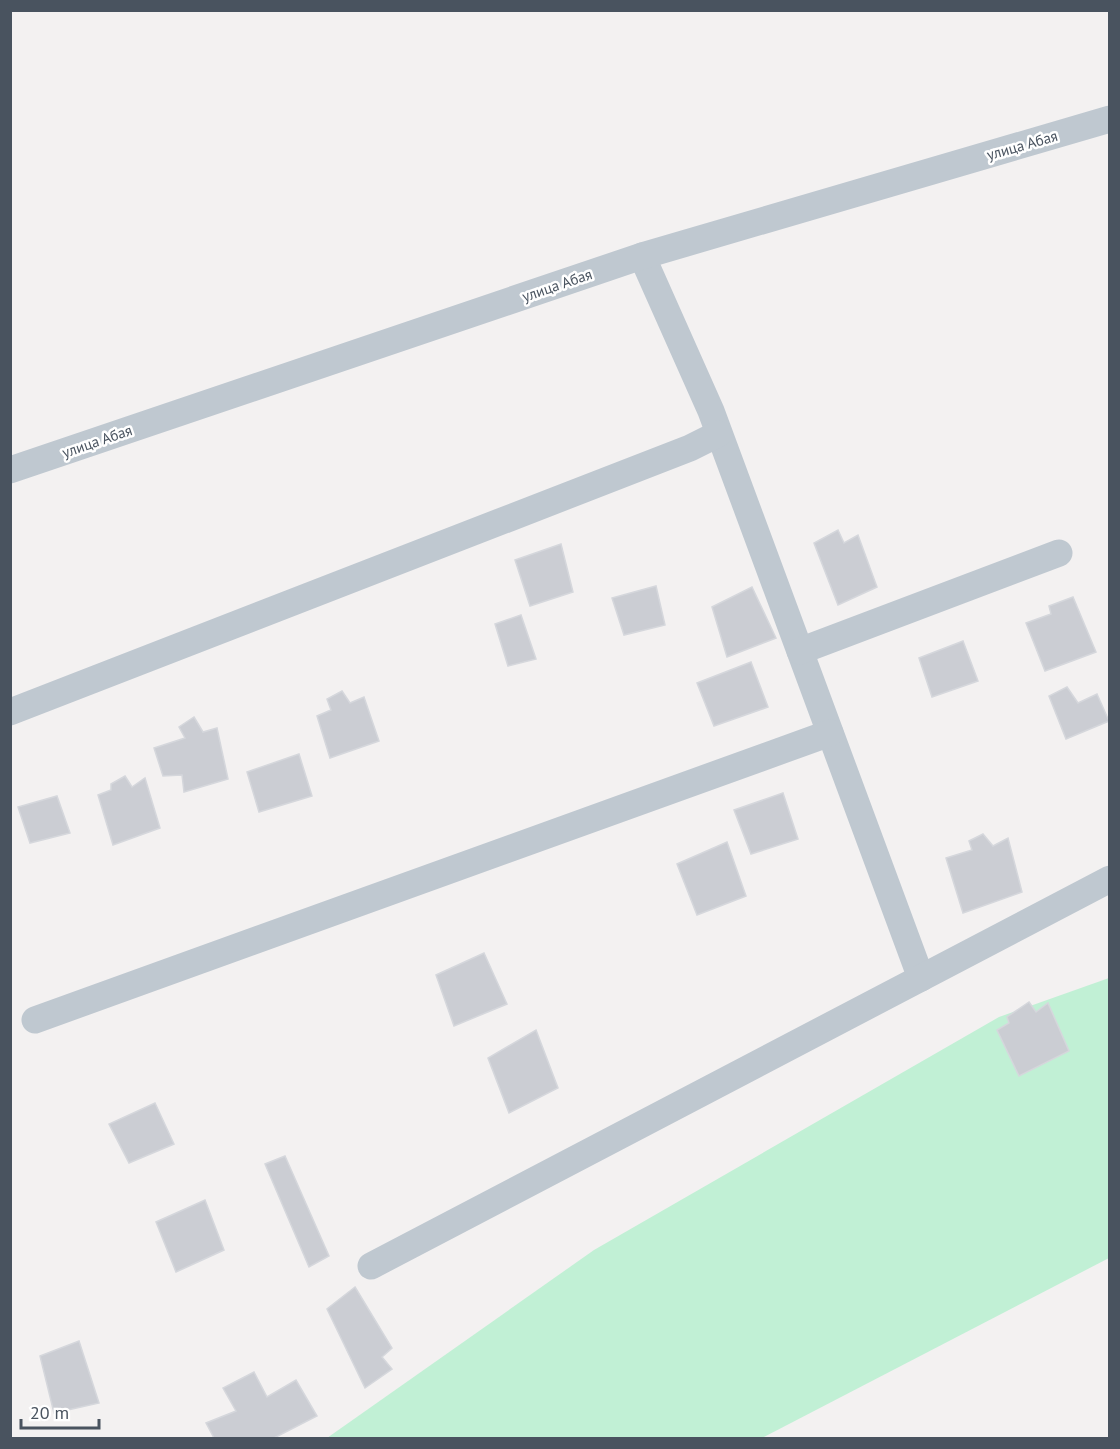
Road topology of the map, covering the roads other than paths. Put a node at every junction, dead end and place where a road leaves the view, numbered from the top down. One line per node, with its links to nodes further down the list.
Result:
1 (1110, 119): 2 (street, улица Абая)
2 (642, 256): 3 (street); 4 (street, улица Абая)
3 (718, 434): 6 (street); 7 (street)
4 (10, 470)
5 (1059, 553): 6 (street)
6 (800, 651): 8 (street)
7 (10, 712)
8 (830, 733): 10 (street); 11 (street)
9 (1110, 879): 10 (street)
10 (921, 978): 12 (street)
11 (36, 1020)
12 (370, 1266)

